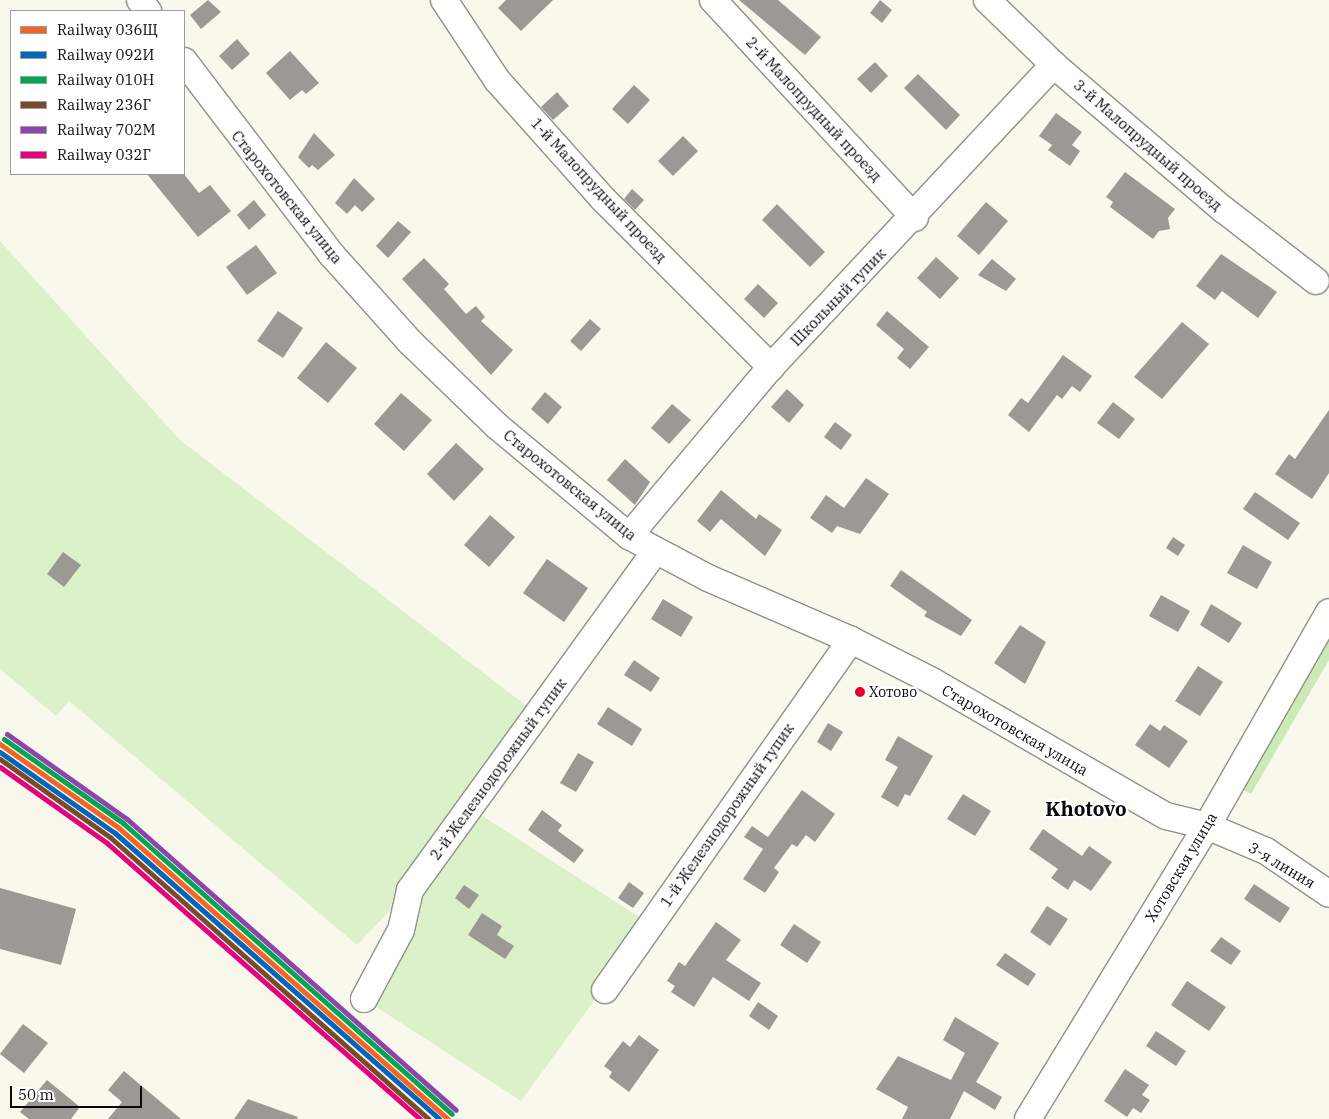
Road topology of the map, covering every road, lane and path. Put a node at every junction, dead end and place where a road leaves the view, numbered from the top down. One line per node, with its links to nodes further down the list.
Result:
1 (444, 0): 8 (street, 1-й Малопрудный проезд)
2 (713, 0): 6 (street, 2-й Малопрудный проезд)
3 (987, 0): 5 (street, 3-й Малопрудный проезд)
4 (185, 62): 9 (street, Старохотовская улица)
5 (1054, 65): 6 (street, Школьный тупик); 7 (street, 3-й Малопрудный проезд)
6 (915, 218): 8 (street, Школьный тупик)
7 (1316, 281)
8 (771, 367): 9 (street, Школьный тупик)
9 (629, 536): 10 (street, Старохотовская улица)
10 (655, 551): 12 (street, Старохотовская улица); 16 (street, 2-й Железнодорожный тупик)
11 (1329, 612): 13 (street, Хотовская улица)
12 (851, 640): 13 (street, Старохотовская улица); 15 (street, 1-й Железнодорожный тупик)
13 (1207, 826): 14 (street, 3-я линия); 17 (street, Хотовская улица)
14 (1329, 894)
15 (605, 990)
16 (364, 999)
17 (1028, 1119)

